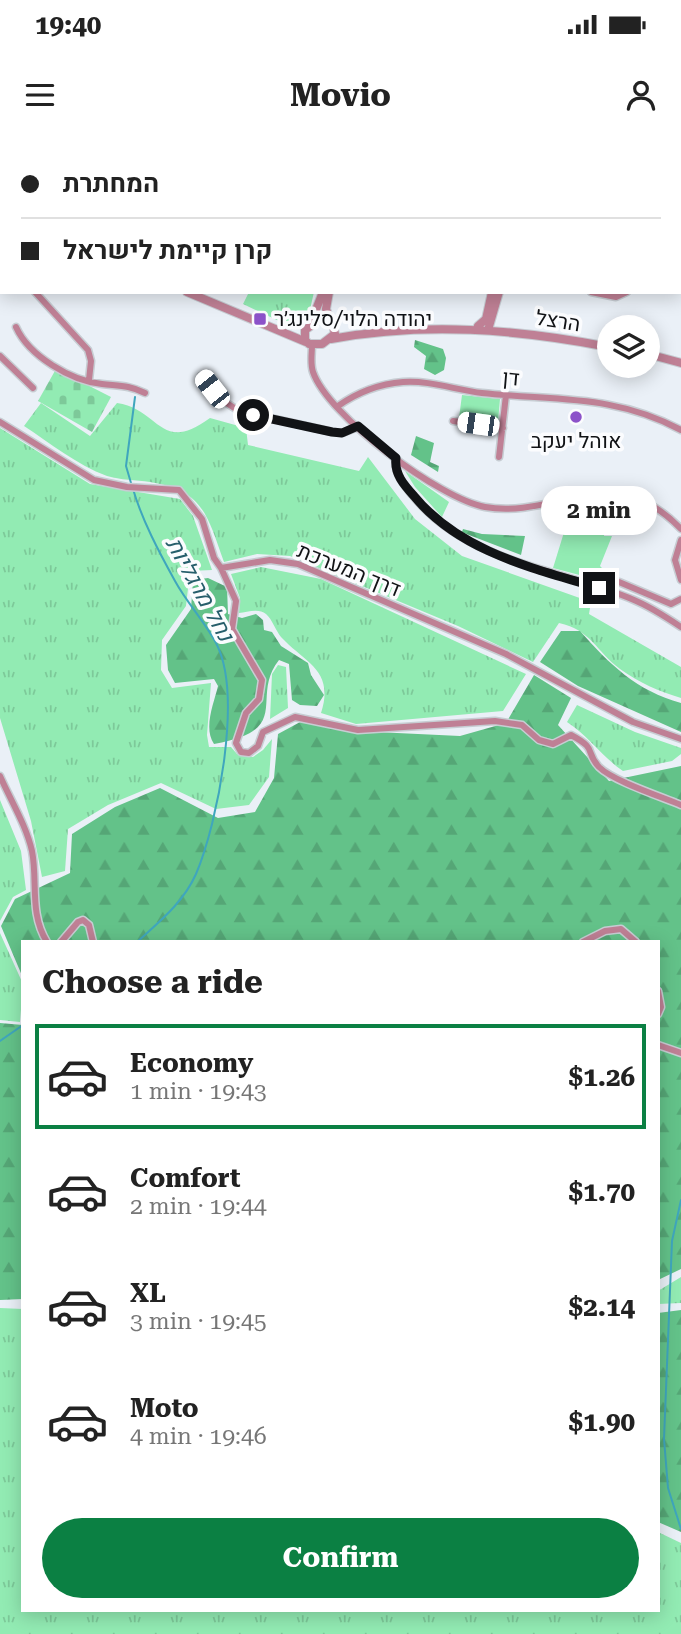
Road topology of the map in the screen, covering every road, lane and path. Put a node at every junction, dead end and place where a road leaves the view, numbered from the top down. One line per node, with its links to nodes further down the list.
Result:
1 (37, 294): 24 (street)
2 (192, 294): 15 (street)
3 (322, 294): 10 (street)
4 (329, 294): 9 (street)
5 (492, 294): 11 (street)
6 (498, 294): 14 (street)
7 (601, 294): 8 (street)
8 (623, 294)
9 (332, 322): 10 (street); 16 (street, הרצל); 17 (street)
10 (309, 325): 15 (street); 18 (street)
11 (478, 326): 13 (street, הרצל); 14 (street, הרצל)
12 (16, 327): 24 (street)
13 (441, 327): 14 (street, הרצל); 16 (street, הרצל)
14 (489, 328): 19 (street, הרצל)
15 (281, 329): 18 (street)
16 (377, 332): 17 (street, הרצל)
17 (331, 339): 18 (street, הרצל)
18 (309, 344): 28 (street)
19 (597, 345)
20 (0, 356): 25 (street)
21 (660, 357): 22 (street)
22 (681, 363)
23 (201, 376): 31 (street)
24 (89, 380): 26 (street)
25 (33, 388)
26 (145, 393)
27 (506, 395): 28 (street, דן); 32 (street); 33 (street, דן)
28 (338, 406): 31 (street)
29 (453, 421): 32 (street)
30 (0, 422): 38 (street)
31 (358, 426): 35 (street)
32 (503, 428): 34 (street)
33 (681, 429)
34 (499, 457)
35 (396, 458): 36 (street); 42 (street)
36 (681, 529)
37 (681, 540): 39 (street)
38 (221, 568): 43 (street, דרך המערכת); 45 (street)
39 (681, 580)
40 (619, 582): 41 (street)
41 (681, 599)
42 (681, 627)
43 (681, 739)
44 (0, 776): 46 (street)
45 (681, 805)
46 (46, 940)
47 (63, 940): 48 (street)
48 (93, 940)
49 (587, 940): 50 (street)
50 (634, 940)
51 (660, 1046): 52 (street)
52 (681, 1053)

